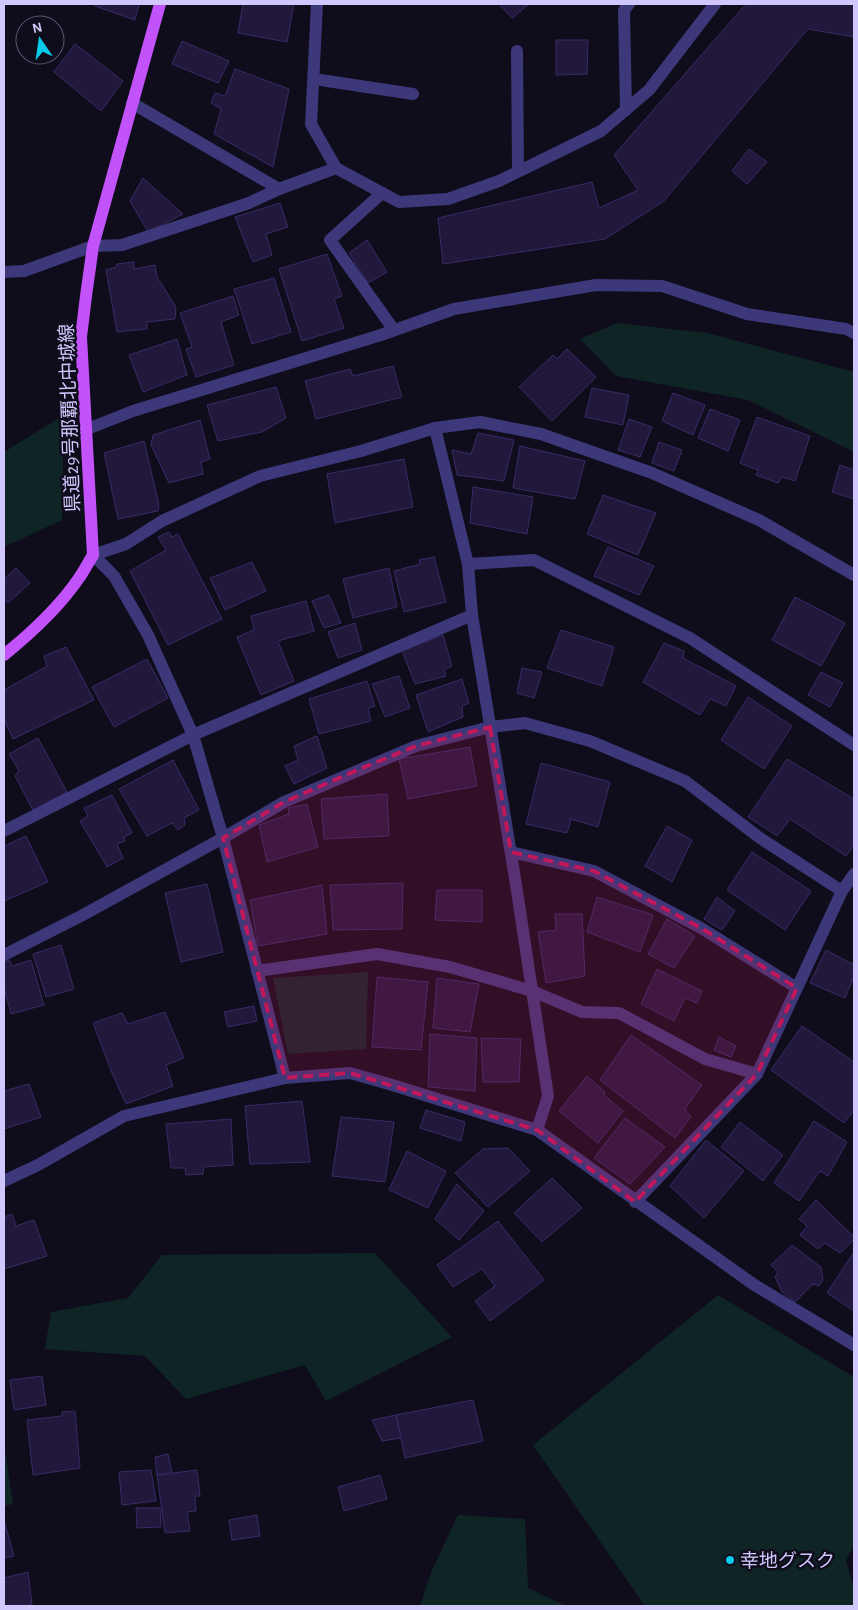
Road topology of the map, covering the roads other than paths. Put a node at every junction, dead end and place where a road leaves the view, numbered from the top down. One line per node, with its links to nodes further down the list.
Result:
1 (160, 4): 8 (main road, 県道29号那覇北中城線)
2 (317, 4): 6 (street)
3 (628, 4): 9 (street)
4 (715, 4): 9 (street)
5 (517, 51): 11 (street)
6 (314, 79): 7 (street); 10 (street)
7 (413, 94)
8 (132, 103): 12 (street); 14 (main road, 県道29号那覇北中城線)
9 (626, 110): 11 (street)
10 (336, 168): 12 (street); 13 (street)
11 (518, 172): 13 (street)
12 (279, 189): 14 (street)
13 (382, 193): 16 (street)
14 (93, 246): 15 (street); 19 (main road, 県道29号那覇北中城線)
15 (4, 272)
16 (394, 330): 17 (street); 19 (street)
17 (854, 333)
18 (434, 428): 20 (street); 21 (street); 22 (street)
19 (85, 430): 20 (main road, 県道29号那覇北中城線)
20 (93, 555): 24 (main road); 26 (street)
21 (468, 564): 23 (street); 27 (street)
22 (854, 575)
23 (472, 615): 25 (street); 26 (street)
24 (4, 655)
25 (490, 727): 29 (street); 30 (street); 32 (street)
26 (194, 735): 28 (street); 29 (street)
27 (854, 745)
28 (4, 831)
29 (223, 838): 33 (street); 34 (street)
30 (511, 852): 35 (street); 36 (street)
31 (854, 874): 32 (street)
32 (842, 891): 35 (street)
33 (4, 955)
34 (257, 970): 36 (street); 38 (street)
35 (798, 988): 37 (street)
36 (532, 991): 37 (street); 39 (street)
37 (757, 1074): 41 (street)
38 (285, 1078): 39 (street); 40 (street)
39 (537, 1130): 41 (street)
40 (4, 1181)
41 (636, 1202): 42 (street)
42 (854, 1345)

